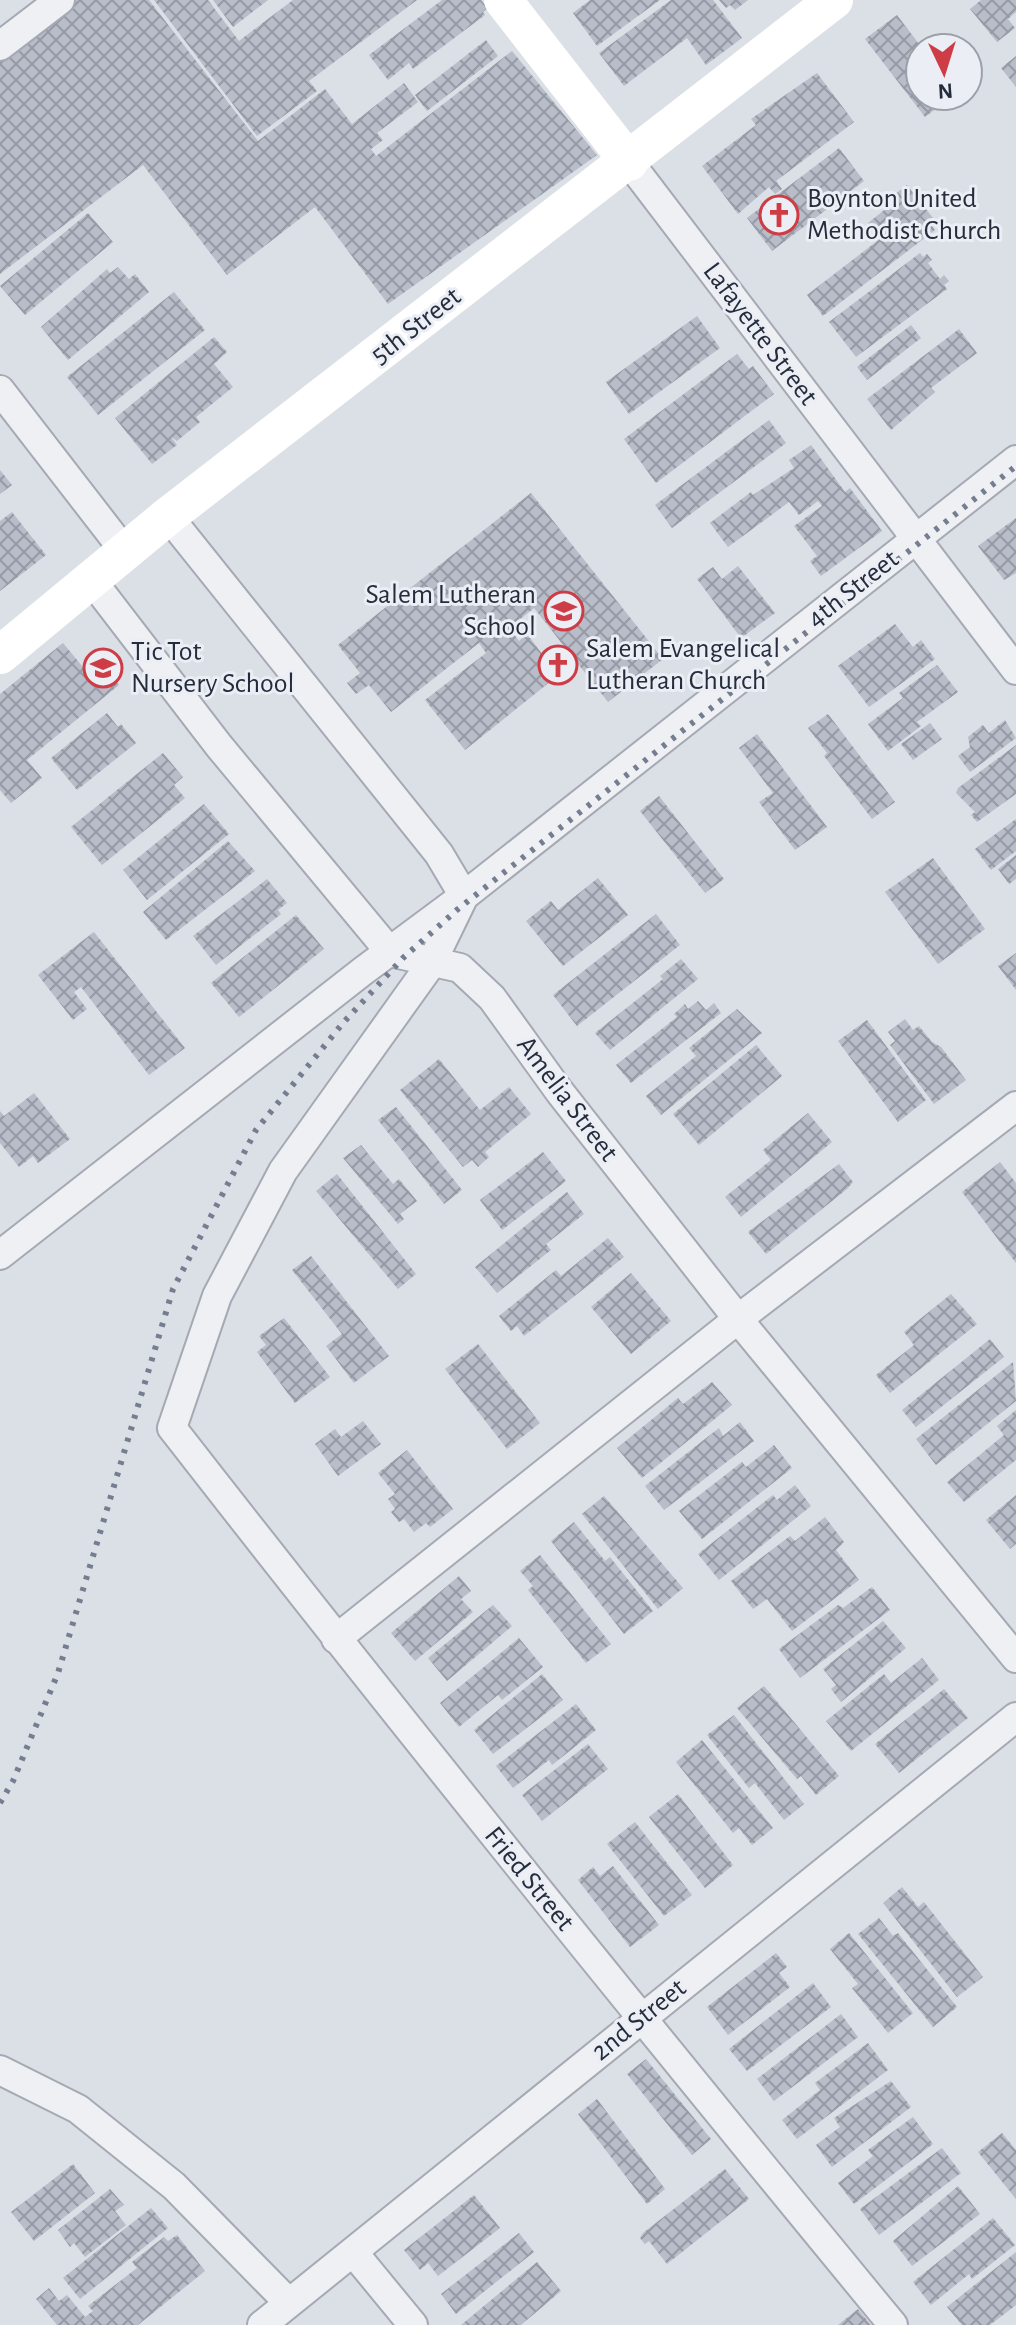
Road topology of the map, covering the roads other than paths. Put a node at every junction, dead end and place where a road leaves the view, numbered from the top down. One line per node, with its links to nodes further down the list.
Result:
1 (60, 0): 4 (street)
2 (503, 0): 5 (main road, Lafayette Street)
3 (834, 0): 5 (main road, 5th Street)
4 (0, 46)
5 (629, 162): 8 (main road, 5th Street); 9 (street, Lafayette Street)
6 (0, 390): 10 (street)
7 (1016, 460): 9 (street, 4th Street)
8 (168, 516): 10 (main road, 5th Street); 14 (street)
9 (916, 539): 13 (street, Lafayette Street); 14 (street, 4th Street)
10 (126, 553): 11 (main road, 5th Street)
11 (93, 582): 12 (main road, 5th Street); 15 (street)
12 (0, 655)
13 (1016, 670)
14 (464, 896): 15 (street, 4th Street); 16 (street)
15 (390, 952): 16 (street, Amelia Street); 18 (street, 4th Street)
16 (431, 964): 19 (street, Amelia Street); 20 (street, Fried Street)
17 (1016, 1106): 19 (street)
18 (5, 1242)
19 (738, 1319): 20 (street); 21 (street, Amelia Street)
20 (336, 1639): 23 (street, Fried Street)
21 (1016, 1658)
22 (1016, 1717): 23 (street, 2nd Street)
23 (641, 2018): 25 (street, 2nd Street); 29 (street, Fried Street)
24 (0, 2070): 26 (street)
25 (353, 2252): 26 (street, 2nd Street); 28 (street)
26 (289, 2303): 27 (street, 2nd Street)
27 (262, 2325)
28 (413, 2325)
29 (893, 2325)

